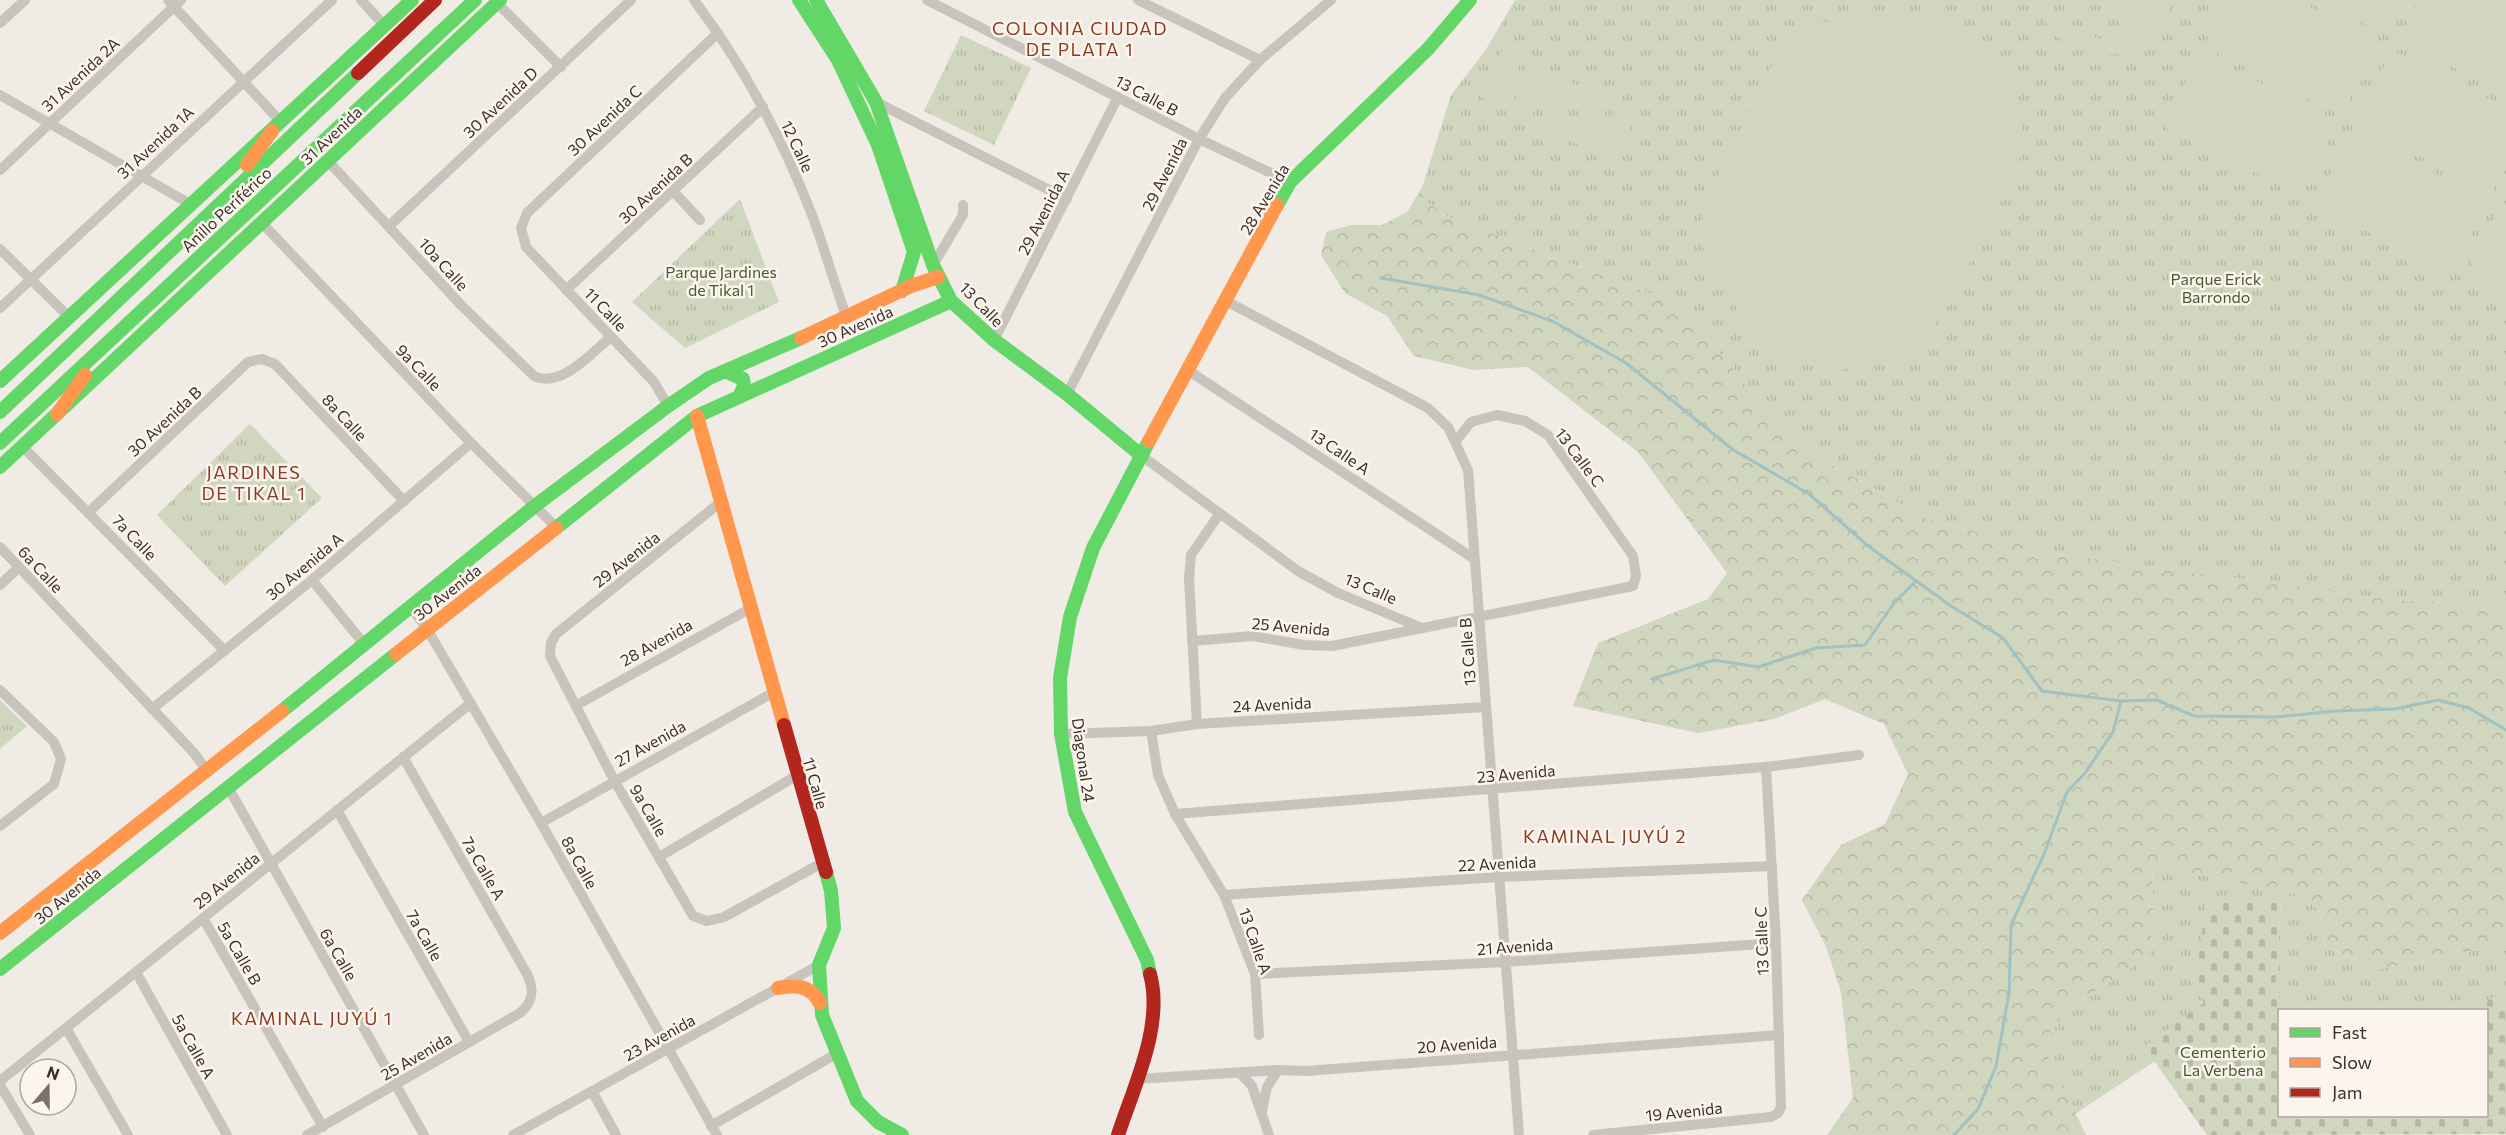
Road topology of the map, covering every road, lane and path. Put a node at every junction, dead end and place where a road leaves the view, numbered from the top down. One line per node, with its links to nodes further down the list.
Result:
1 (25, 0): 17 (street)
2 (332, 0): 22 (street, 31 Avenida 1A)
3 (361, 0): 18 (street)
4 (412, 0): 18 (main road)
5 (435, 0): 36 (main road, Anillo Periférico)
6 (475, 0): 55 (main road, Anillo Periférico)
7 (631, 0): 21 (street, 30 Avenida D)
8 (694, 0): 19 (street, 12 Calle)
9 (799, 0): 47 (main road)
10 (816, 0): 25 (main road, 13 Calle)
11 (927, 0): 24 (street, 13 Calle B)
12 (1138, 0): 20 (street)
13 (1331, 0): 20 (street, 29 Avenida)
14 (1470, 0): 33 (main road, 28 Avenida)
15 (174, 2): 22 (street); 27 (street, 31 Avenida 2A)
16 (498, 2): 21 (street); 30 (main road, 31 Avenida)
17 (0, 23)
18 (384, 25): 28 (main road)
19 (718, 33): 26 (street, 12 Calle); 42 (street, 30 Avenida C)
20 (1260, 60): 29 (street, 29 Avenida)
21 (561, 67): 41 (street, 30 Avenida D)
22 (243, 82): 28 (street); 32 (street, 31 Avenida 1A)
23 (0, 94): 27 (street)
24 (1118, 97): 29 (street, 13 Calle B); 35 (street, 29 Avenida A)
25 (876, 102): 35 (street); 43 (main road, 13 Calle)
26 (763, 107): 34 (street, 30 Avenida B); 53 (street, 12 Calle)
27 (48, 125): 31 (street, 31 Avenida 2A); 32 (street)
28 (276, 126): 36 (main road); 37 (main road)
29 (1199, 139): 33 (street, 13 Calle B); 61 (street, 29 Avenida)
30 (328, 160): 40 (main road, 31 Avenida); 41 (street, 10a Calle)
31 (0, 170)
32 (140, 176): 37 (street); 46 (street, 31 Avenida 1A)
33 (1290, 182): 50 (main road, 28 Avenida)
34 (673, 191): 39 (street); 48 (street, 30 Avenida B)
35 (1066, 199): 56 (street, 29 Avenida A)
36 (222, 201): 64 (main road, Anillo Periférico)
37 (192, 205): 52 (main road)
38 (963, 205): 45 (street)
39 (700, 220)
40 (262, 223): 65 (main road, 31 Avenida); 69 (street, 9a Calle)
41 (389, 226): 54 (street, 10a Calle)
42 (521, 234): 48 (street, 11 Calle)
43 (924, 238): 45 (main road, 13 Calle); 47 (main road)
44 (0, 249): 46 (street)
45 (935, 271): 47 (main road, 30 Avenida); 49 (main road, 13 Calle)
46 (31, 280): 51 (street, 31 Avenida 1A); 52 (street)
47 (907, 288): 53 (main road, 30 Avenida)
48 (566, 290): 54 (street, 11 Calle)
49 (951, 301): 56 (main road, 13 Calle); 62 (main road, 30 Avenida)
50 (1226, 301): 59 (main road, 28 Avenida); 67 (street, 13 Calle B)
51 (0, 308)
52 (69, 317): 60 (main road)
53 (847, 318): 58 (main road, 30 Avenida)
54 (611, 337): 63 (street, 11 Calle)
55 (111, 339): 65 (main road); 68 (main road, Anillo Periférico)
56 (994, 340): 61 (main road, 13 Calle)
57 (262, 359): 73 (street, 8a Calle); 76 (street, 30 Avenida B)
58 (725, 371): 62 (main road); 63 (main road, 30 Avenida)
59 (1189, 371): 71 (main road, 28 Avenida); 80 (street, 13 Calle A)
60 (0, 381)
61 (1067, 394): 71 (main road, 13 Calle)
62 (740, 395): 66 (main road, 30 Avenida)
63 (668, 406): 75 (main road, 30 Avenida)
64 (0, 412)
65 (57, 414): 70 (main road, 31 Avenida)
66 (697, 416): 74 (main road, 11 Calle); 78 (main road, 30 Avenida)
67 (1456, 441): 80 (street, 13 Calle B); 84 (street, 13 Calle C)
68 (0, 443)
69 (471, 443): 73 (street, 30 Avenida A); 75 (street, 9a Calle)
70 (22, 446): 72 (main road, 31 Avenida); 76 (street, 7a Calle)
71 (1142, 456): 77 (street, 13 Calle); 102 (main road, Diagonal 24)
72 (0, 467)
73 (404, 501): 82 (street, 30 Avenida A)
74 (722, 501): 86 (main road, 11 Calle); 91 (street, 29 Avenida)
75 (536, 505): 78 (street, 9a Calle); 85 (main road, 30 Avenida)
76 (90, 511): 93 (street, 7a Calle)
77 (1220, 513): 88 (street, 13 Calle); 90 (street)
78 (557, 528): 89 (main road, 30 Avenida)
79 (0, 547): 81 (street, 6a Calle)
80 (1473, 558): 87 (street, 13 Calle B)
81 (19, 567): 83 (street); 99 (street, 6a Calle)
82 (312, 580): 92 (street); 93 (street, 30 Avenida A)
83 (0, 585)
84 (1633, 586): 87 (street, 25 Avenida)
85 (411, 607): 89 (street, 8a Calle); 92 (main road, 30 Avenida)
86 (752, 608): 95 (main road, 11 Calle); 97 (street, 28 Avenida)
87 (1479, 618): 88 (street, 25 Avenida); 98 (street, 13 Calle B)
88 (1422, 628): 90 (street, 25 Avenida)
89 (427, 629): 96 (street, 8a Calle); 109 (main road, 30 Avenida)
90 (1192, 641): 100 (street)
91 (551, 643): 97 (street, 9a Calle)
92 (364, 644): 106 (main road, 30 Avenida)
93 (225, 651): 99 (street, 30 Avenida A)
94 (0, 690): 114 (street)
95 (774, 692): 107 (main road, 11 Calle); 108 (street, 27 Avenida)
96 (471, 703): 104 (street, 29 Avenida); 113 (street, 8a Calle)
97 (577, 705): 108 (street, 9a Calle)
98 (1486, 707): 100 (street, 24 Avenida); 110 (street, 13 Calle B)
99 (152, 709): 106 (street, 6a Calle)
100 (1197, 724): 101 (street, 24 Avenida)
101 (1150, 731): 102 (street, 24 Avenida); 112 (street, 13 Calle A)
102 (1060, 734): 141 (main road, Diagonal 24)
103 (1859, 755): 105 (street, 23 Avenida)
104 (403, 757): 111 (street, 29 Avenida); 130 (street, 7a Calle A)
105 (1766, 767): 110 (street, 23 Avenida); 118 (street, 13 Calle C)
106 (207, 771): 122 (main road, 30 Avenida)
107 (796, 776): 115 (street); 116 (main road, 11 Calle)
108 (614, 780): 113 (street, 27 Avenida); 115 (street, 9a Calle)
109 (228, 787): 117 (street, 6a Calle); 126 (main road, 30 Avenida)
110 (1492, 791): 112 (street, 23 Avenida); 119 (street, 13 Calle B)
111 (337, 810): 117 (street, 29 Avenida); 135 (street, 7a Calle)
112 (1175, 814): 120 (street, 13 Calle A)
113 (541, 823): 136 (street, 8a Calle)
114 (0, 826)
115 (658, 857): 116 (street, 9a Calle)
116 (822, 863): 125 (main road, 11 Calle)
117 (270, 864): 121 (street, 29 Avenida); 143 (street, 6a Calle)
118 (1772, 866): 119 (street, 22 Avenida); 123 (street, 13 Calle C)
119 (1499, 878): 120 (street, 22 Avenida); 124 (street, 13 Calle B)
120 (1224, 895): 128 (street, 13 Calle A)
121 (203, 918): 127 (street, 29 Avenida); 147 (street, 5a Calle B)
122 (0, 933)
123 (1776, 943): 124 (street, 21 Avenida); 134 (street, 13 Calle C)
124 (1506, 962): 128 (street, 21 Avenida); 138 (street, 13 Calle B)
125 (819, 965): 129 (street, 23 Avenida); 131 (main road, 11 Calle)
126 (0, 969)
127 (136, 972): 132 (street, 29 Avenida); 152 (street, 5a Calle A)
128 (1255, 974): 133 (street, 13 Calle A)
129 (778, 988): 131 (main road); 136 (street, 23 Avenida)
130 (532, 995): 135 (street, 25 Avenida)
131 (820, 1003): 137 (main road, 11 Calle)
132 (66, 1028): 142 (street, 29 Avenida); 151 (street)
133 (1259, 1035)
134 (1779, 1035): 138 (street, 20 Avenida); 145 (street, 13 Calle C)
135 (469, 1042): 143 (street, 25 Avenida)
136 (667, 1049): 144 (street, 23 Avenida); 148 (street, 8a Calle)
137 (836, 1054): 148 (street); 156 (main road, 11 Calle)
138 (1512, 1055): 139 (street, 20 Avenida); 159 (street, 13 Calle B)
139 (1278, 1070): 140 (street, 20 Avenida); 146 (street)
140 (1240, 1072): 141 (street, 20 Avenida); 146 (street)
141 (1137, 1079): 157 (main road, Diagonal 24)
142 (0, 1083): 150 (street)
143 (396, 1084): 147 (street, 25 Avenida); 154 (street, 6a Calle)
144 (592, 1091): 149 (street, 23 Avenida); 155 (street)
145 (1778, 1113): 160 (street, 19 Avenida)
146 (1261, 1114): 158 (street)
147 (323, 1127): 153 (street, 25 Avenida)
148 (714, 1130)
149 (517, 1134)
150 (30, 1135)
151 (128, 1135)
152 (227, 1135)
153 (307, 1135)
154 (424, 1135)
155 (616, 1135)
156 (902, 1135)
157 (1118, 1135)
158 (1269, 1135)
159 (1519, 1135)
160 (1593, 1135)

